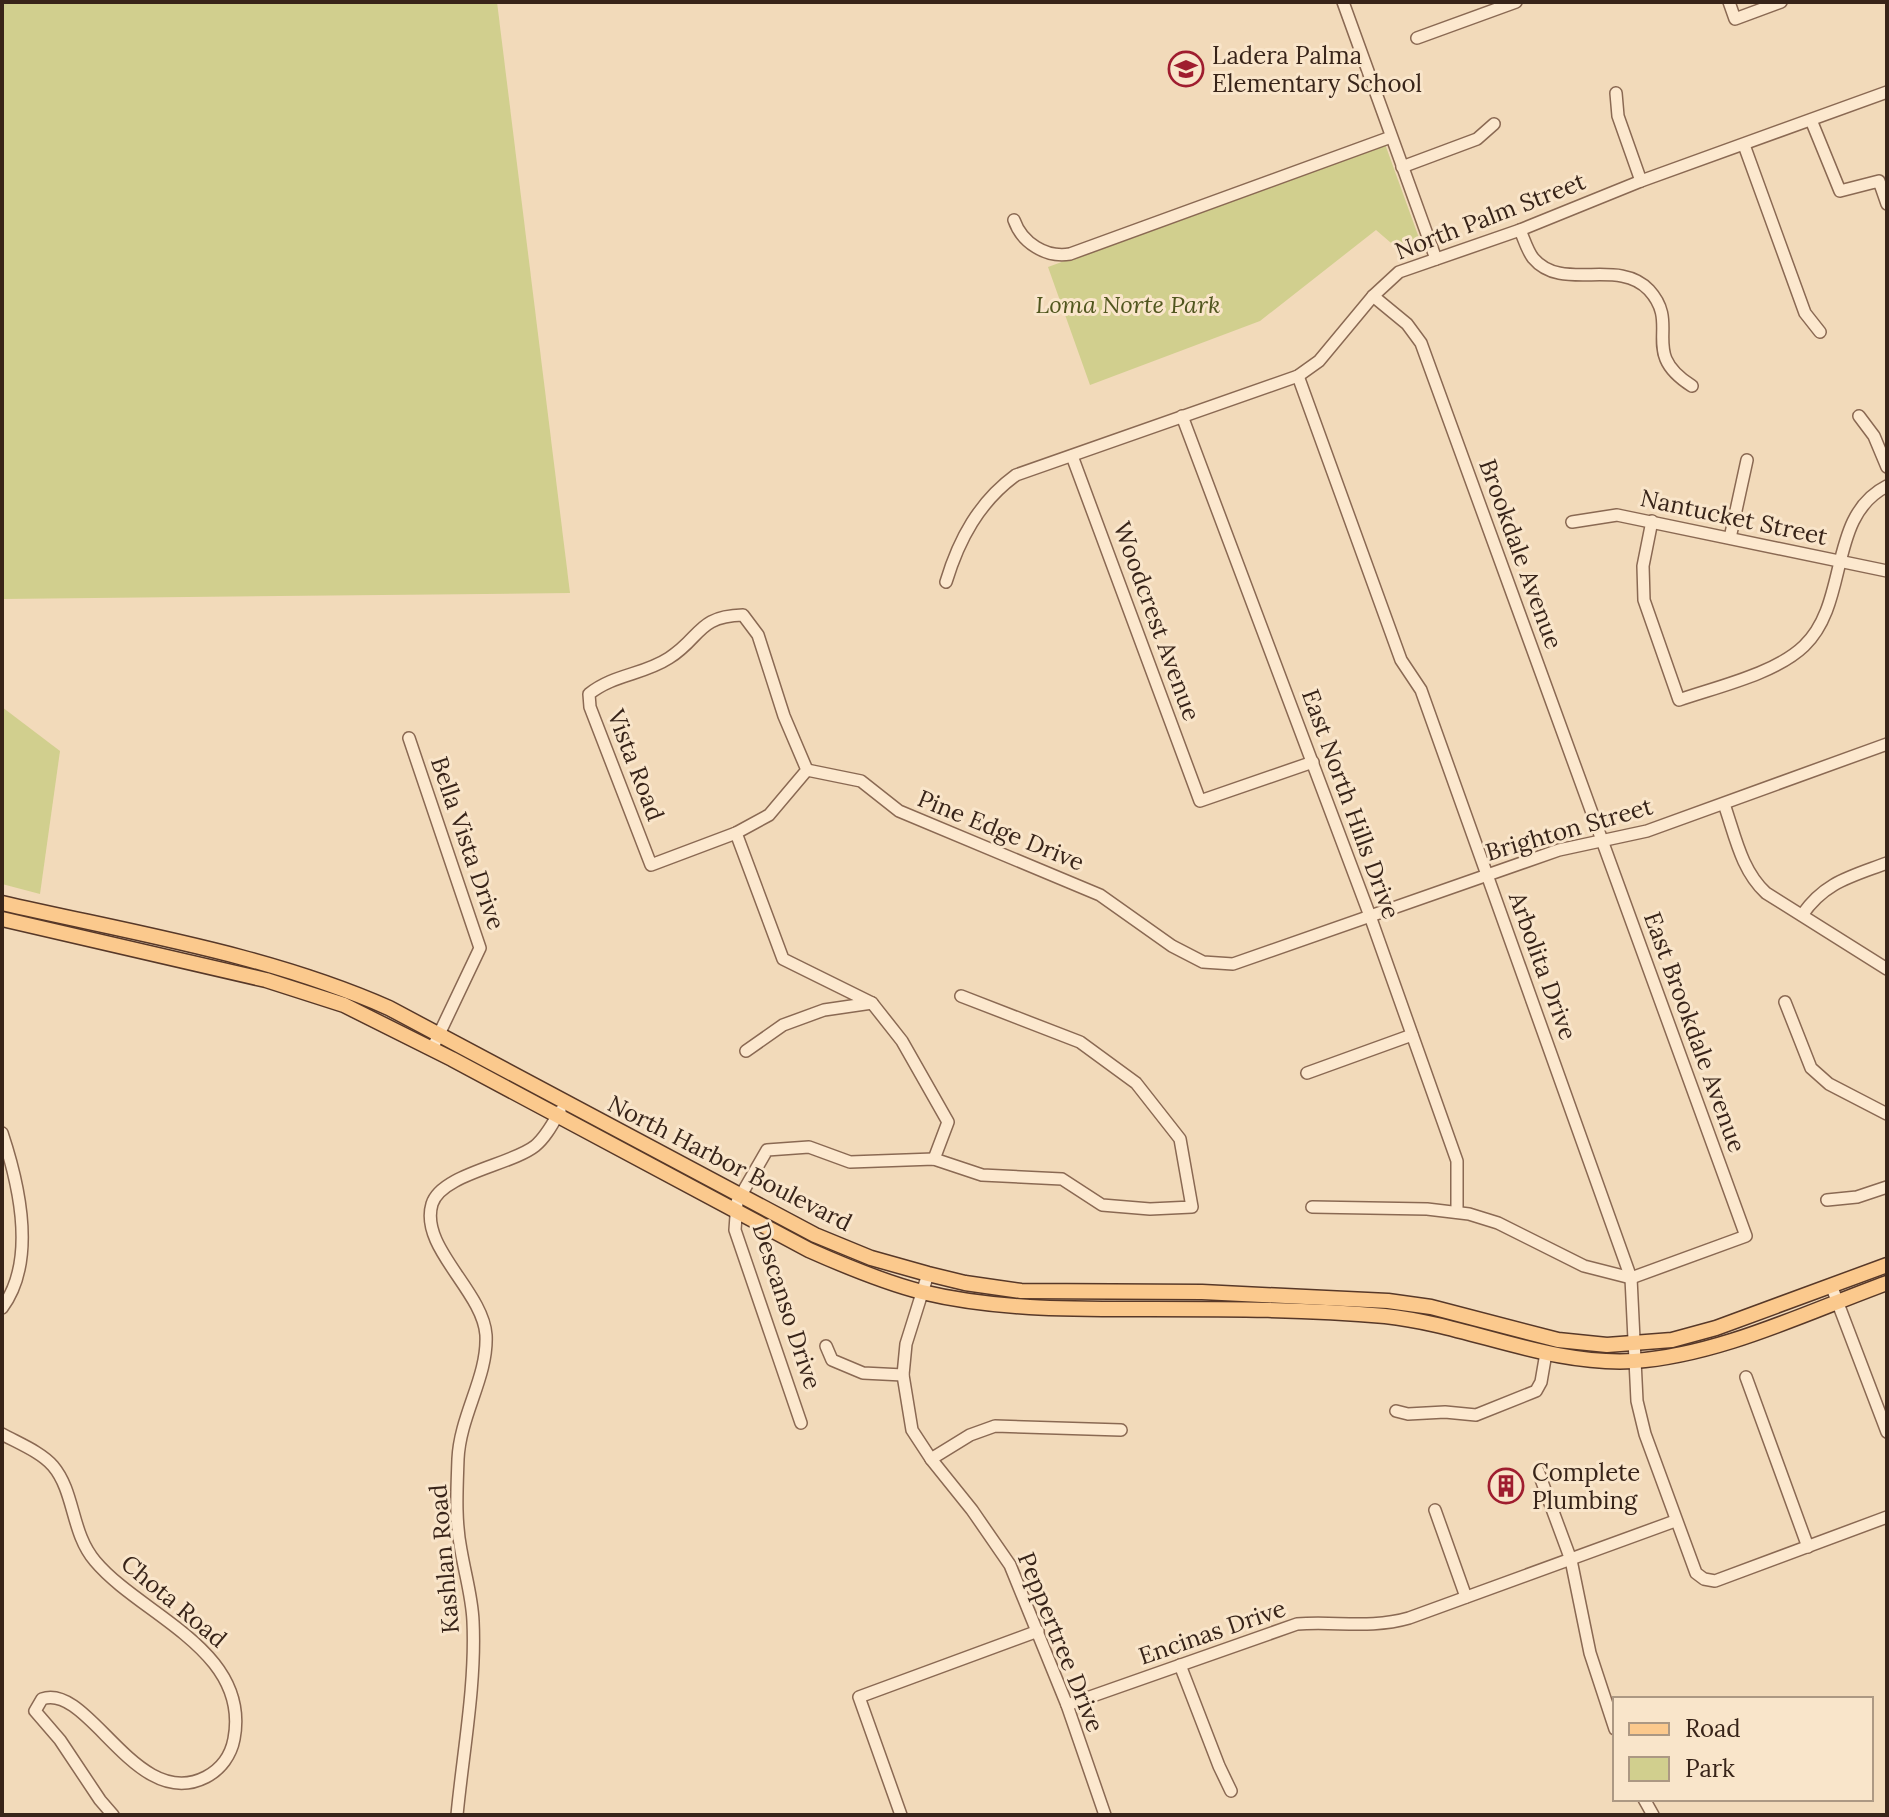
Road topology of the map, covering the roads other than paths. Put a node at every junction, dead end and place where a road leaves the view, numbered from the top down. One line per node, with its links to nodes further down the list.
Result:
1 (1343, 2): 10 (street)
2 (1516, 2): 5 (street)
3 (1729, 2): 4 (street)
4 (1781, 2)
5 (1417, 38)
6 (1887, 92): 8 (street, North Palm Street)
7 (1616, 93): 13 (street)
8 (1811, 120): 11 (street, North Palm Street); 14 (street)
9 (1494, 124): 12 (street)
10 (1391, 137): 12 (street); 15 (street)
11 (1744, 145): 13 (street, North Palm Street); 19 (street)
12 (1402, 167): 17 (street)
13 (1641, 181): 16 (street, North Palm Street)
14 (1887, 204)
15 (1014, 220)
16 (1520, 230): 17 (street, North Palm Street); 21 (street)
17 (1436, 259): 18 (street, North Palm Street)
18 (1373, 296): 20 (street, North Palm Street); 40 (street, Brookdale Avenue)
19 (1820, 332)
20 (1298, 376): 22 (street, North Palm Street); 42 (street, Arbolita Drive)
21 (1692, 386)
22 (1182, 416): 24 (street, North Palm Street); 36 (street, East North Hills Drive)
23 (1859, 416): 26 (street)
24 (1072, 456): 33 (street, North Palm Street); 36 (street, Woodcrest Avenue)
25 (1747, 460): 30 (street)
26 (1887, 467)
27 (1887, 486): 31 (street)
28 (1652, 521): 29 (street, Nantucket Street); 30 (street, Nantucket Street); 31 (street)
29 (1572, 522)
30 (1730, 538): 31 (street, Nantucket Street)
31 (1842, 562): 32 (street, Nantucket Street)
32 (1887, 571)
33 (946, 582)
34 (409, 738): 52 (street, Bella Vista Drive)
35 (1887, 744): 38 (street, Brighton Street)
36 (1313, 762): 45 (street, East North Hills Drive)
37 (807, 770): 39 (street, Vista Road); 39 (street, Vista Road); 47 (street, Pine Edge Drive)
38 (1724, 804): 40 (street, Brighton Street); 44 (street)
39 (736, 833): 51 (street)
40 (1602, 843): 42 (street, Brighton Street); 69 (street, East Brookdale Avenue)
41 (1887, 863): 44 (street)
42 (1488, 875): 45 (street, Brighton Street); 69 (street, Arbolita Drive)
43 (2, 903): 52 (main road, North Harbor Boulevard)
44 (1802, 915): 48 (street)
45 (1370, 916): 47 (street, Brighton Street); 53 (street, East North Hills Drive)
46 (2, 919): 54 (main road, North Harbor Boulevard)
47 (1172, 946)
48 (1887, 969)
49 (961, 996): 61 (street)
50 (1785, 1002): 58 (street)
51 (872, 1003): 55 (street); 61 (street)
52 (440, 1034): 54 (street, Bella Vista Drive); 57 (main road, North Harbor Boulevard)
53 (1412, 1035): 56 (street); 66 (street, East North Hills Drive)
54 (432, 1049): 59 (main road, North Harbor Boulevard)
55 (746, 1051)
56 (1307, 1073)
57 (565, 1102): 59 (street, Kashlan Road); 64 (main road, North Harbor Boulevard)
58 (1887, 1114)
59 (556, 1116): 64 (main road, North Harbor Boulevard); 100 (street, Kashlan Road)
60 (2, 1133): 74 (street)
61 (934, 1159): 64 (street)
62 (1887, 1187): 63 (street)
63 (1827, 1200)
64 (738, 1203): 68 (main road, North Harbor Boulevard); 72 (main road, North Harbor Boulevard); 82 (street, Descanso Drive)
65 (1312, 1207): 66 (street)
66 (1457, 1212): 69 (street)
67 (1887, 1265): 71 (main road, North Harbor Boulevard)
68 (928, 1274): 72 (street, Peppertree Drive); 75 (main road, North Harbor Boulevard)
69 (1631, 1278): 75 (street, Arbolita Drive)
70 (1887, 1283): 73 (main road, North Harbor Boulevard)
71 (1831, 1285): 73 (street); 75 (main road, North Harbor Boulevard)
72 (921, 1292): 77 (main road, North Harbor Boulevard); 79 (street, Peppertree Drive)
73 (1837, 1301): 78 (main road, North Harbor Boulevard); 84 (street)
74 (2, 1308)
75 (1633, 1345): 78 (street, Arbolita Drive)
76 (826, 1346): 79 (street)
77 (1546, 1353): 78 (main road, North Harbor Boulevard); 81 (street)
78 (1633, 1361): 90 (street, Arbolita Drive)
79 (903, 1375): 86 (street, Peppertree Drive)
80 (1746, 1377): 91 (street)
81 (1396, 1411)
82 (801, 1423)
83 (1121, 1430): 86 (street)
84 (1887, 1432)
85 (2, 1434): 99 (street, Chota Road)
86 (931, 1459): 94 (street, Peppertree Drive)
87 (1538, 1471): 92 (street)
88 (1435, 1510): 93 (street)
89 (1887, 1517): 91 (street)
90 (1675, 1521): 91 (street, Arbolita Drive); 92 (street, Encinas Drive)
91 (1808, 1547)
92 (1571, 1560): 93 (street, Encinas Drive); 97 (street)
93 (1466, 1597): 95 (street, Encinas Drive)
94 (1038, 1631): 96 (street, Peppertree Drive); 101 (street)
95 (1180, 1665): 96 (street, Encinas Drive); 98 (street)
96 (1067, 1705): 102 (street, Peppertree Drive)
97 (1613, 1723)
98 (1231, 1791)
99 (113, 1815)
100 (457, 1815)
101 (901, 1815)
102 (1105, 1815)

